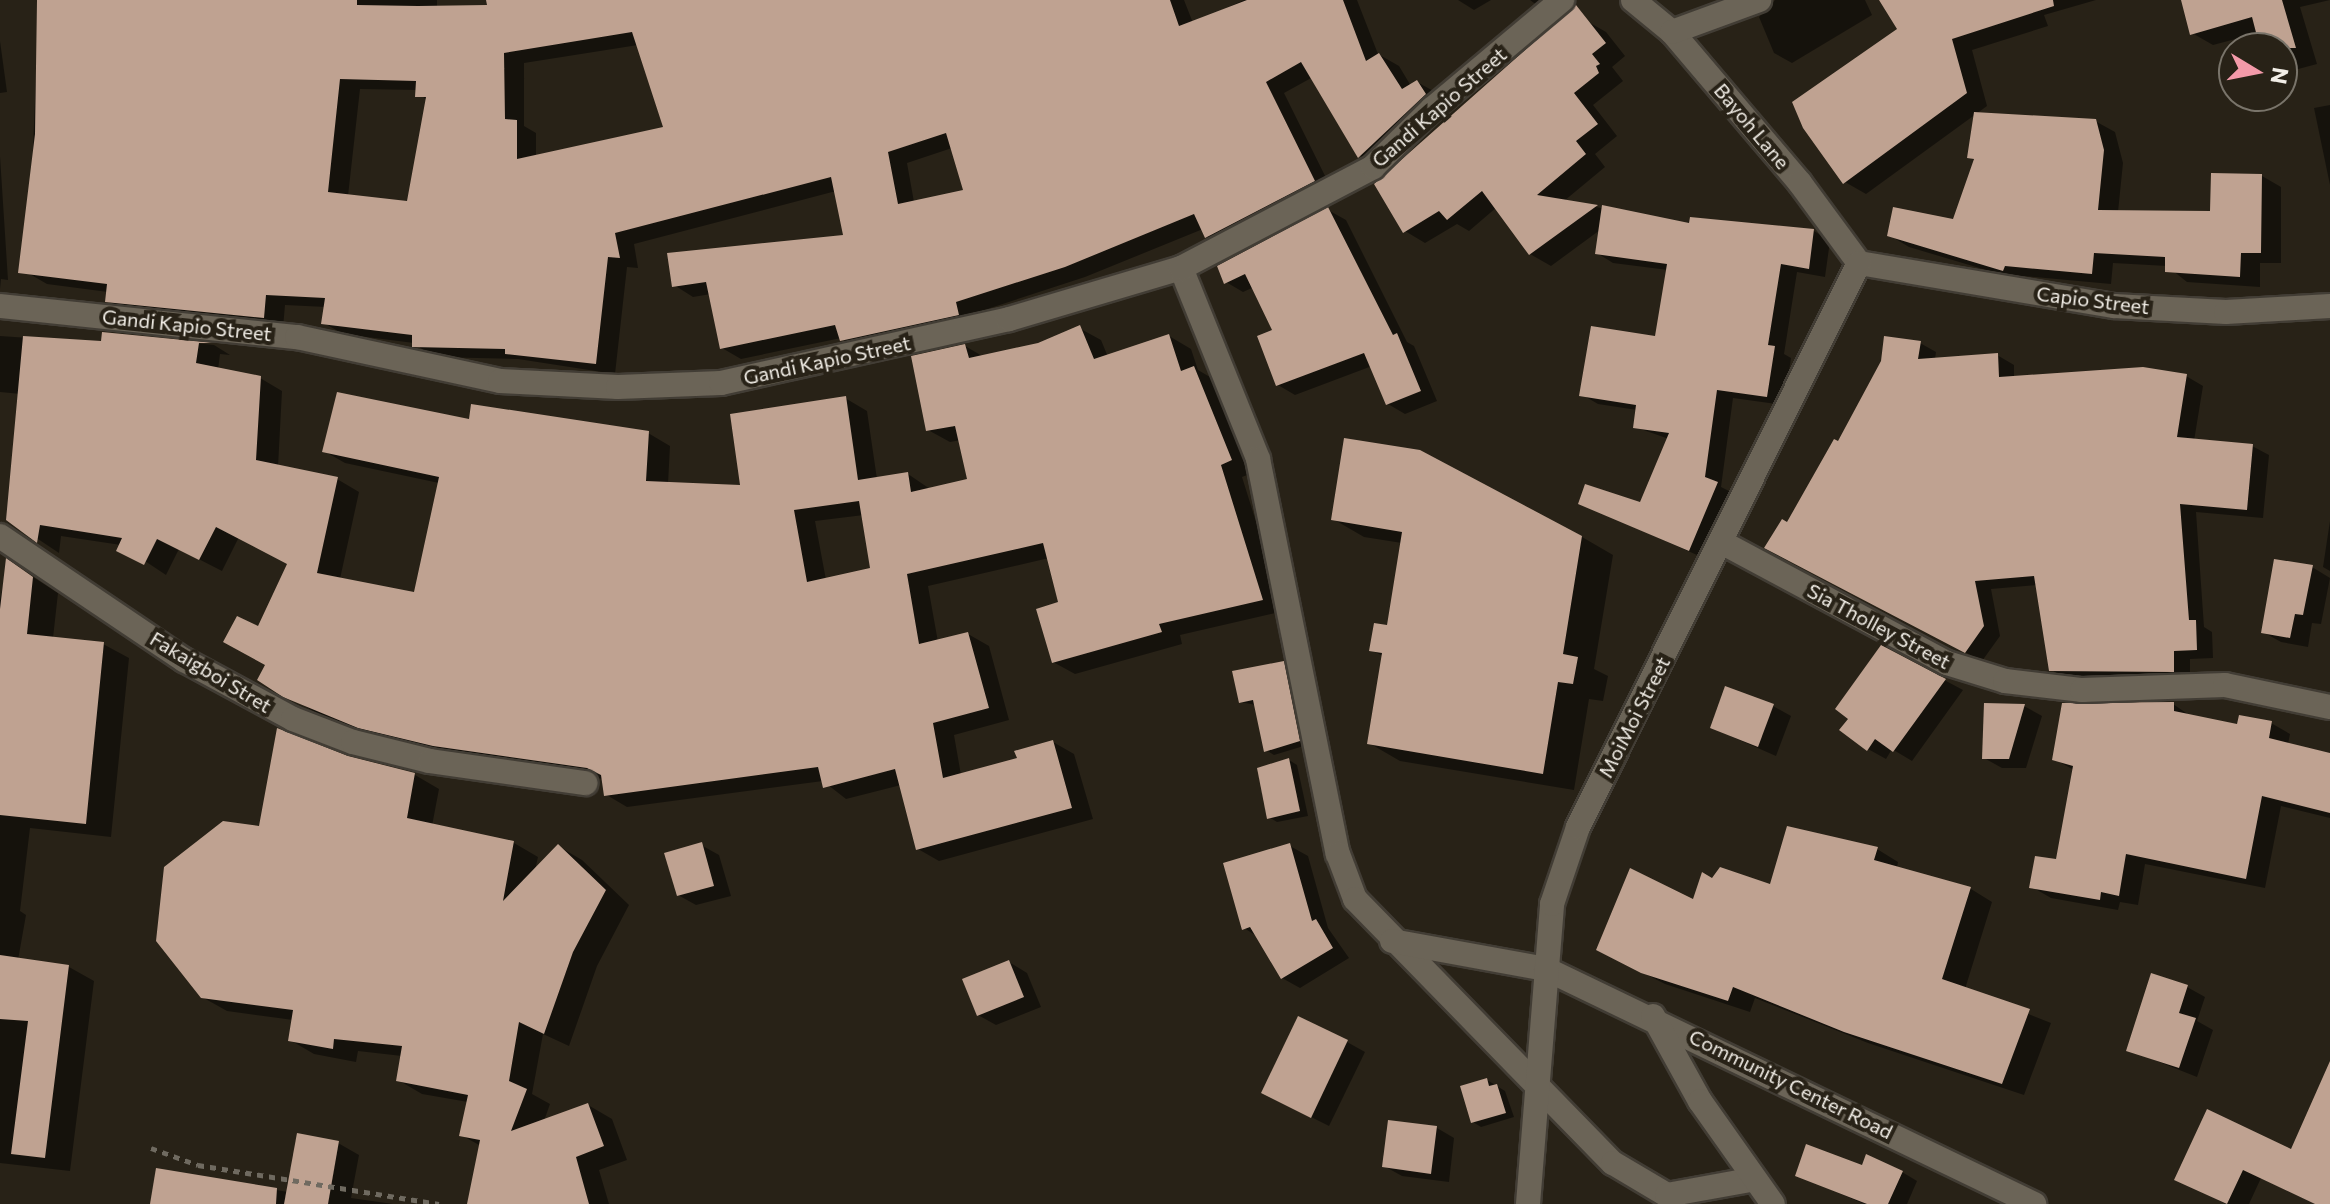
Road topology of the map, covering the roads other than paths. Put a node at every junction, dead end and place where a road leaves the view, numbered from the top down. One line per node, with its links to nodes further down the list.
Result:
1 (1562, 0): 6 (street, Gandi Kapio Street)
2 (1633, 0): 4 (street, Bayoh Lane)
3 (1759, 0): 4 (street)
4 (1672, 32): 5 (street, Bayoh Lane)
5 (1859, 263): 8 (street, Capio Street); 10 (street, MoiMoi Street)
6 (1181, 268): 7 (street, Gandi Kapio Street); 13 (street)
7 (0, 306)
8 (2330, 306)
9 (0, 536): 12 (street, Fakaigboi Stret)
10 (1723, 543): 11 (street, Sia Tholley Street); 14 (street, MoiMoi Street)
11 (2330, 707)
12 (585, 783)
13 (1392, 941): 14 (street, Community Center Road); 16 (street)
14 (1546, 969): 15 (street, Community Center Road); 16 (street, MoiMoi Street)
15 (1653, 1016): 17 (street); 20 (street, Community Center Road)
16 (1540, 1089): 17 (street); 18 (street, MoiMoi Street)
17 (1755, 1179): 19 (street)
18 (1528, 1204)
19 (1773, 1204)
20 (2034, 1204)

